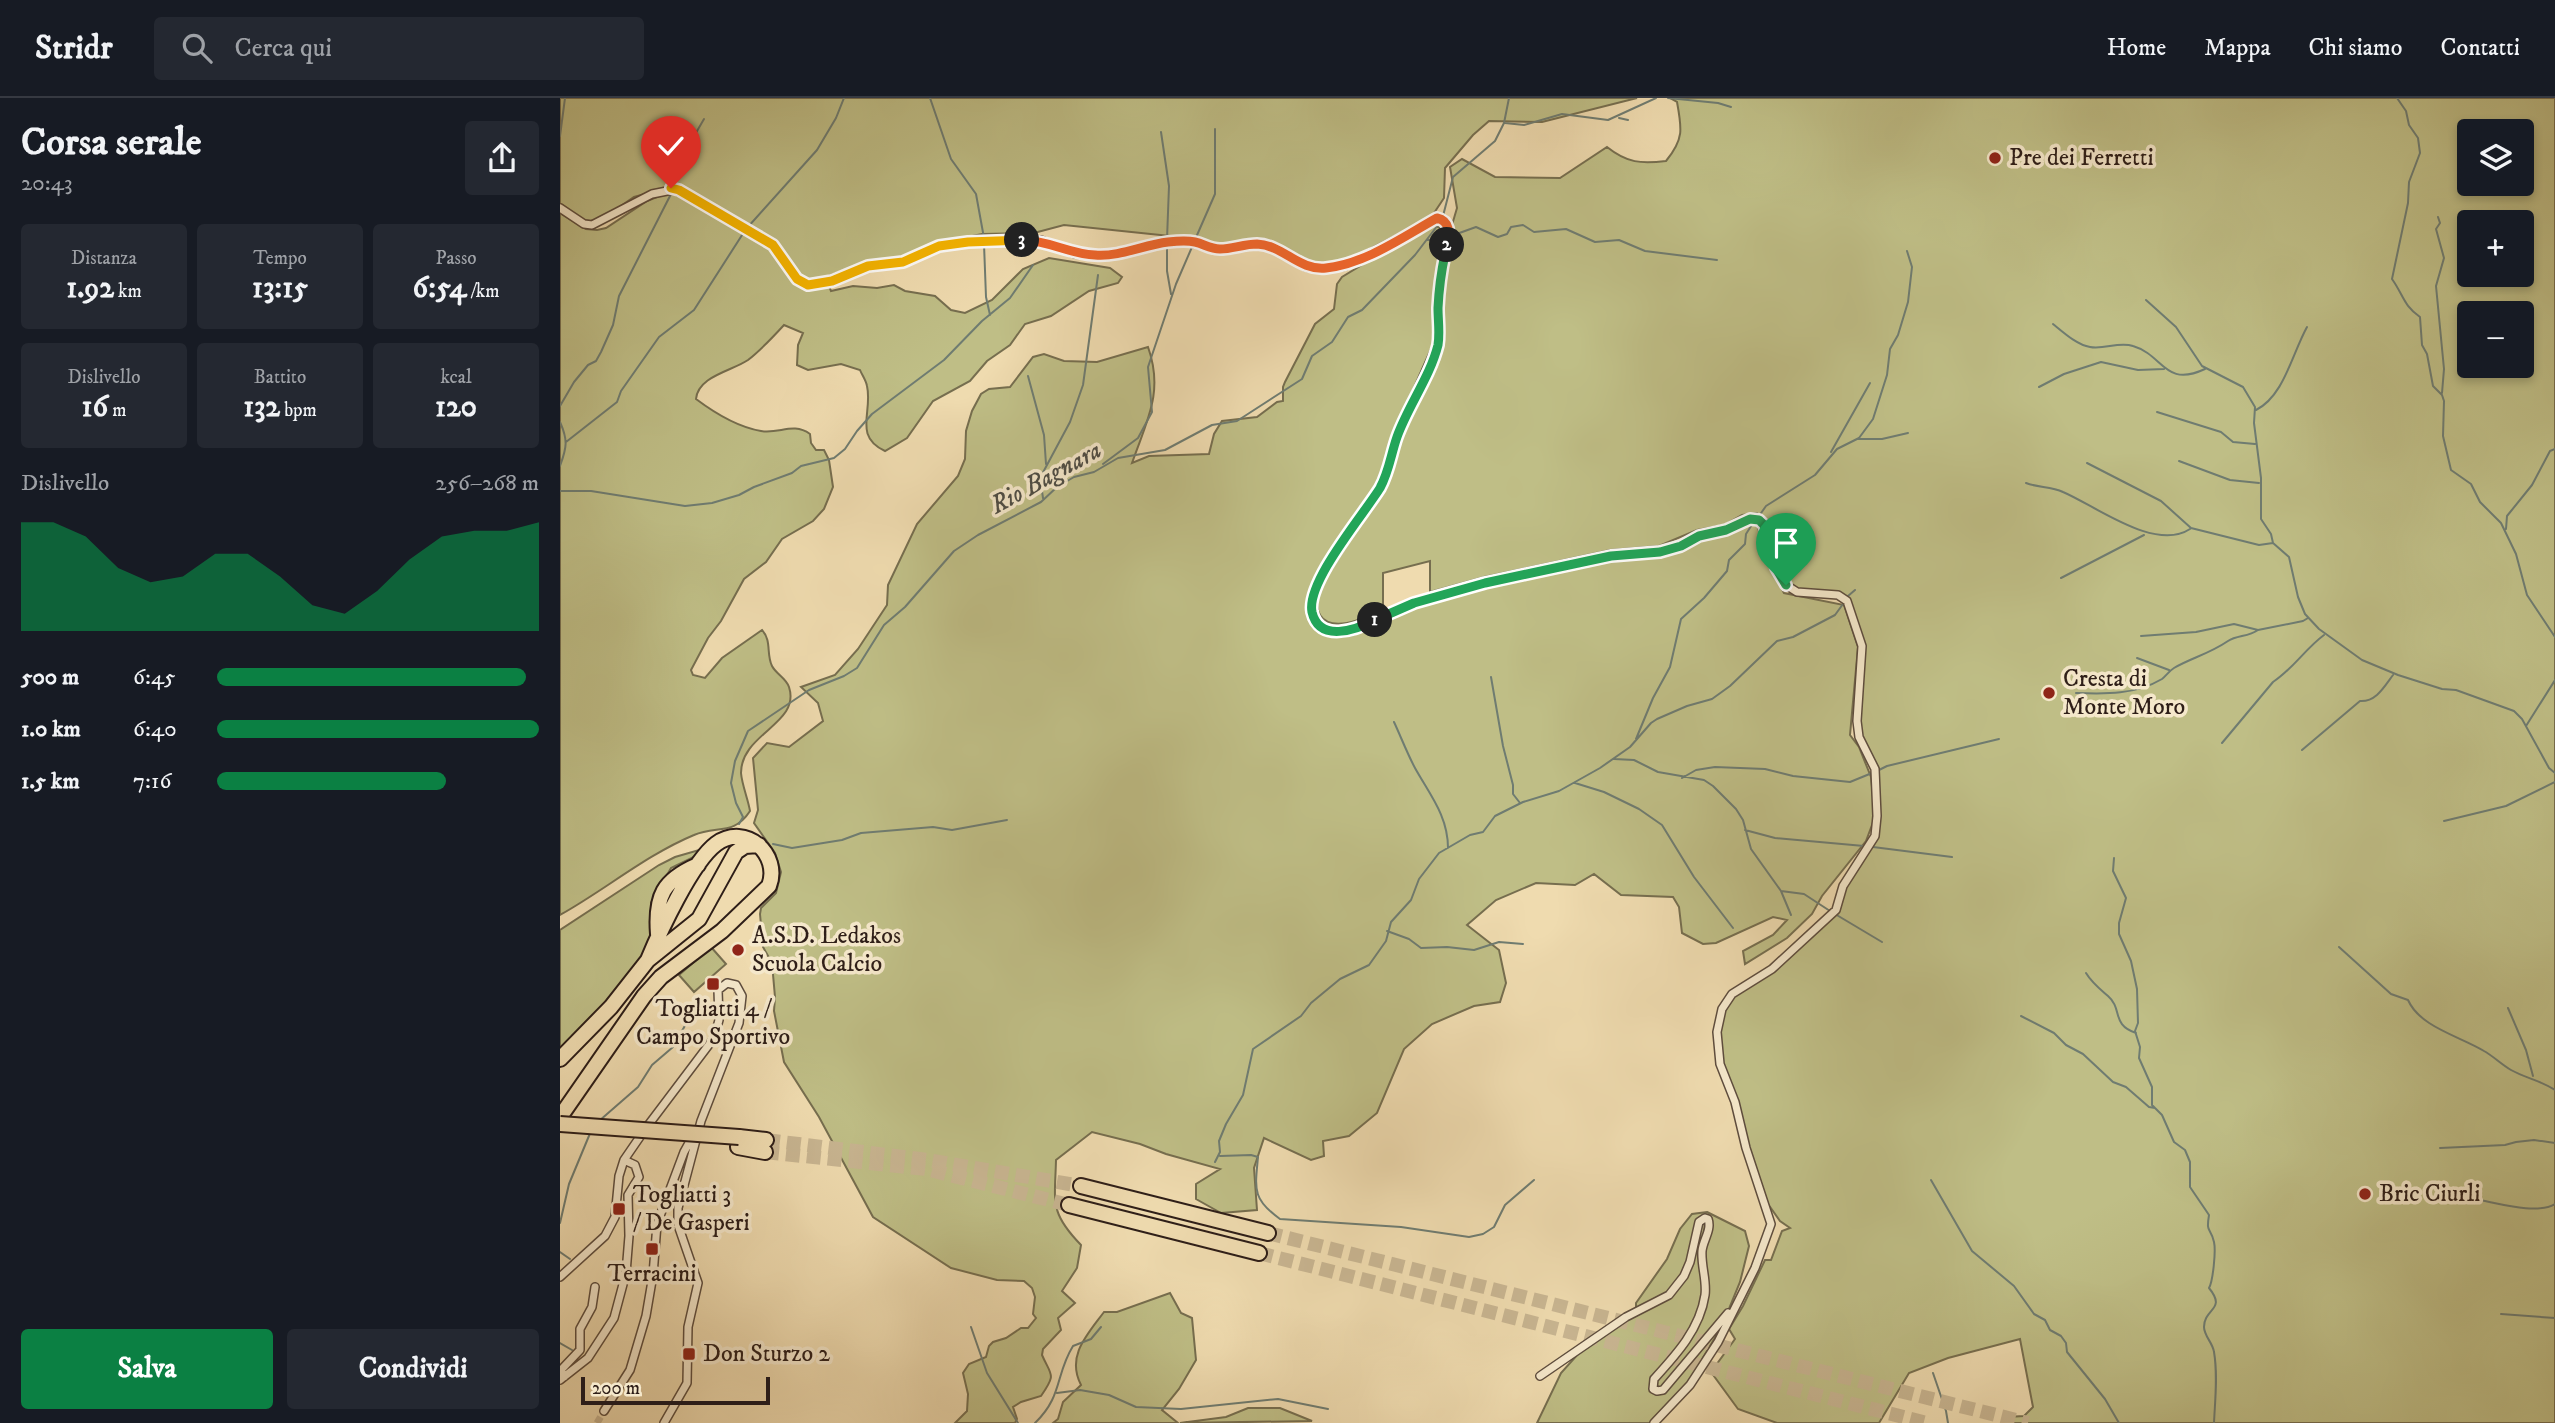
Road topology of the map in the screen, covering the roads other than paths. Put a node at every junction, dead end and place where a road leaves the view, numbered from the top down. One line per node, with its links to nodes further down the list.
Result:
1 (560, 208): 18 (street)
2 (759, 845): 3 (highway); 3 (highway); 5 (highway)
3 (648, 960): 4 (highway)
4 (560, 1059)
5 (560, 1117)
6 (701, 1121): 11 (street); 21 (street); 22 (street)
7 (560, 1124): 9 (highway, bridge)
8 (560, 1133): 9 (highway)
9 (739, 1142): 10 (highway)
10 (765, 1146)
11 (624, 1160): 16 (street); 20 (street)
12 (1081, 1186): 14 (highway)
13 (1069, 1206): 15 (highway)
14 (1268, 1233)
15 (1259, 1253)
16 (560, 1277)
17 (595, 1287): 20 (street)
18 (1739, 1298): 19 (street); 23 (street)
19 (1540, 1376)
20 (562, 1379)
21 (604, 1411)
22 (664, 1423)
23 (1654, 1423)

